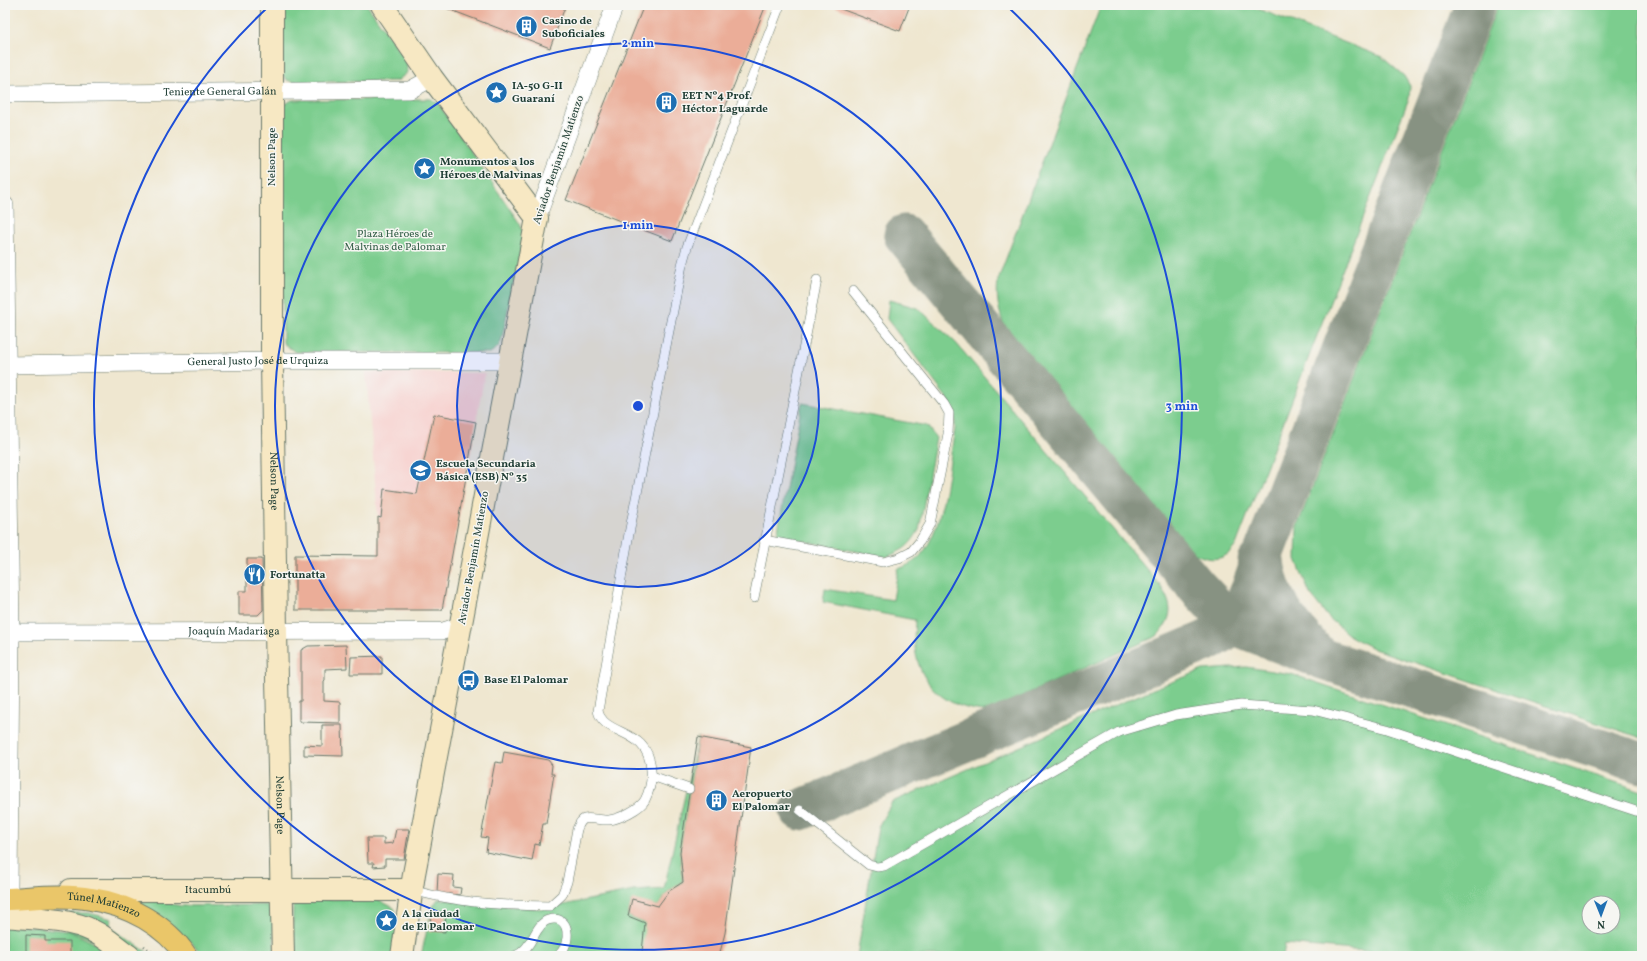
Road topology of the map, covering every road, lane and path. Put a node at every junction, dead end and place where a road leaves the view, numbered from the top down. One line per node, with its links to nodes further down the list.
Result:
1 (272, 5): 6 (street, Nelson Page)
2 (382, 5): 5 (street)
3 (615, 5): 9 (street, Aviador Benjamín Matienzo)
4 (780, 5): 20 (lane)
5 (432, 78): 6 (street, Teniente General Galán); 9 (street)
6 (272, 91): 7 (street, Teniente General Galán); 12 (street, Nelson Page)
7 (5, 94)
8 (5, 205): 14 (street)
9 (537, 218): 13 (street, Aviador Benjamín Matienzo)
10 (817, 280): 15 (lane)
11 (853, 291): 15 (lane)
12 (272, 361): 13 (street, General Justo José de Urquiza); 14 (street, General Justo José de Urquiza); 18 (street, Nelson Page)
13 (511, 361): 17 (street, Aviador Benjamín Matienzo)
14 (6, 365): 19 (street)
15 (764, 540): 16 (lane)
16 (754, 598)
17 (462, 625): 18 (street, Joaquín Madariaga); 25 (street, Aviador Benjamín Matienzo)
18 (276, 631): 19 (street, Joaquín Madariaga); 24 (street, Nelson Page)
19 (8, 632): 26 (street)
20 (652, 776): 21 (lane); 25 (lane)
21 (689, 789)
22 (800, 810): 23 (lane)
23 (1642, 812)
24 (282, 890): 25 (street, Itacumbú); 26 (street, Itacumbú); 32 (street, Nelson Page)
25 (412, 890): 28 (street, Aviador Benjamín Matienzo)
26 (6, 896): 30 (main road, Túnel Matienzo); 31 (main road, Túnel Matienzo)
27 (5, 916): 29 (street)
28 (404, 955)
29 (129, 956)
30 (176, 956)
31 (186, 956)
32 (283, 956)
33 (515, 956): 34 (lane)
34 (558, 956)

